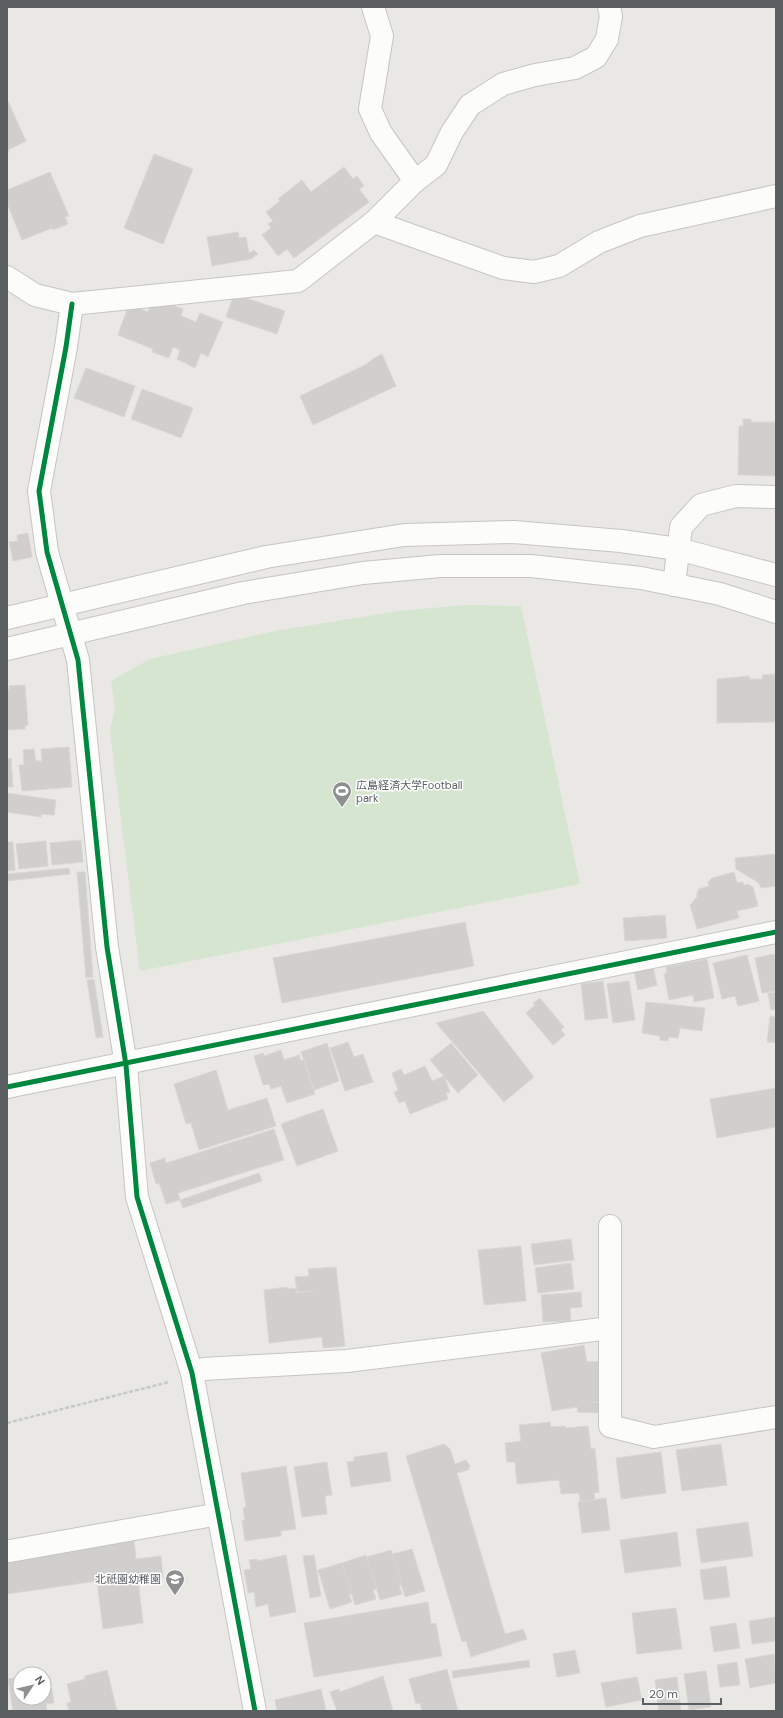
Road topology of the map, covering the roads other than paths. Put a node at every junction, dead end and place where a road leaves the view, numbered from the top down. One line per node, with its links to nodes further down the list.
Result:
1 (373, 7): 3 (street)
2 (610, 7): 3 (street)
3 (416, 181): 5 (street)
4 (776, 196): 5 (street)
5 (374, 222): 7 (street)
6 (7, 277): 7 (street)
7 (72, 304): 12 (street)
8 (776, 497): 9 (street)
9 (678, 549): 10 (street); 11 (street); 12 (street)
10 (776, 576)
11 (674, 585): 13 (street); 15 (street)
12 (63, 605): 14 (street); 15 (street)
13 (776, 612)
14 (7, 618)
15 (71, 634): 16 (street); 18 (street)
16 (7, 649)
17 (776, 932): 18 (street)
18 (126, 1064): 19 (street); 22 (street)
19 (7, 1087)
20 (610, 1226): 21 (street)
21 (610, 1328): 22 (street); 23 (street)
22 (193, 1375): 24 (street)
23 (776, 1417)
24 (218, 1514): 25 (street); 26 (street)
25 (10, 1551)
26 (255, 1711)

